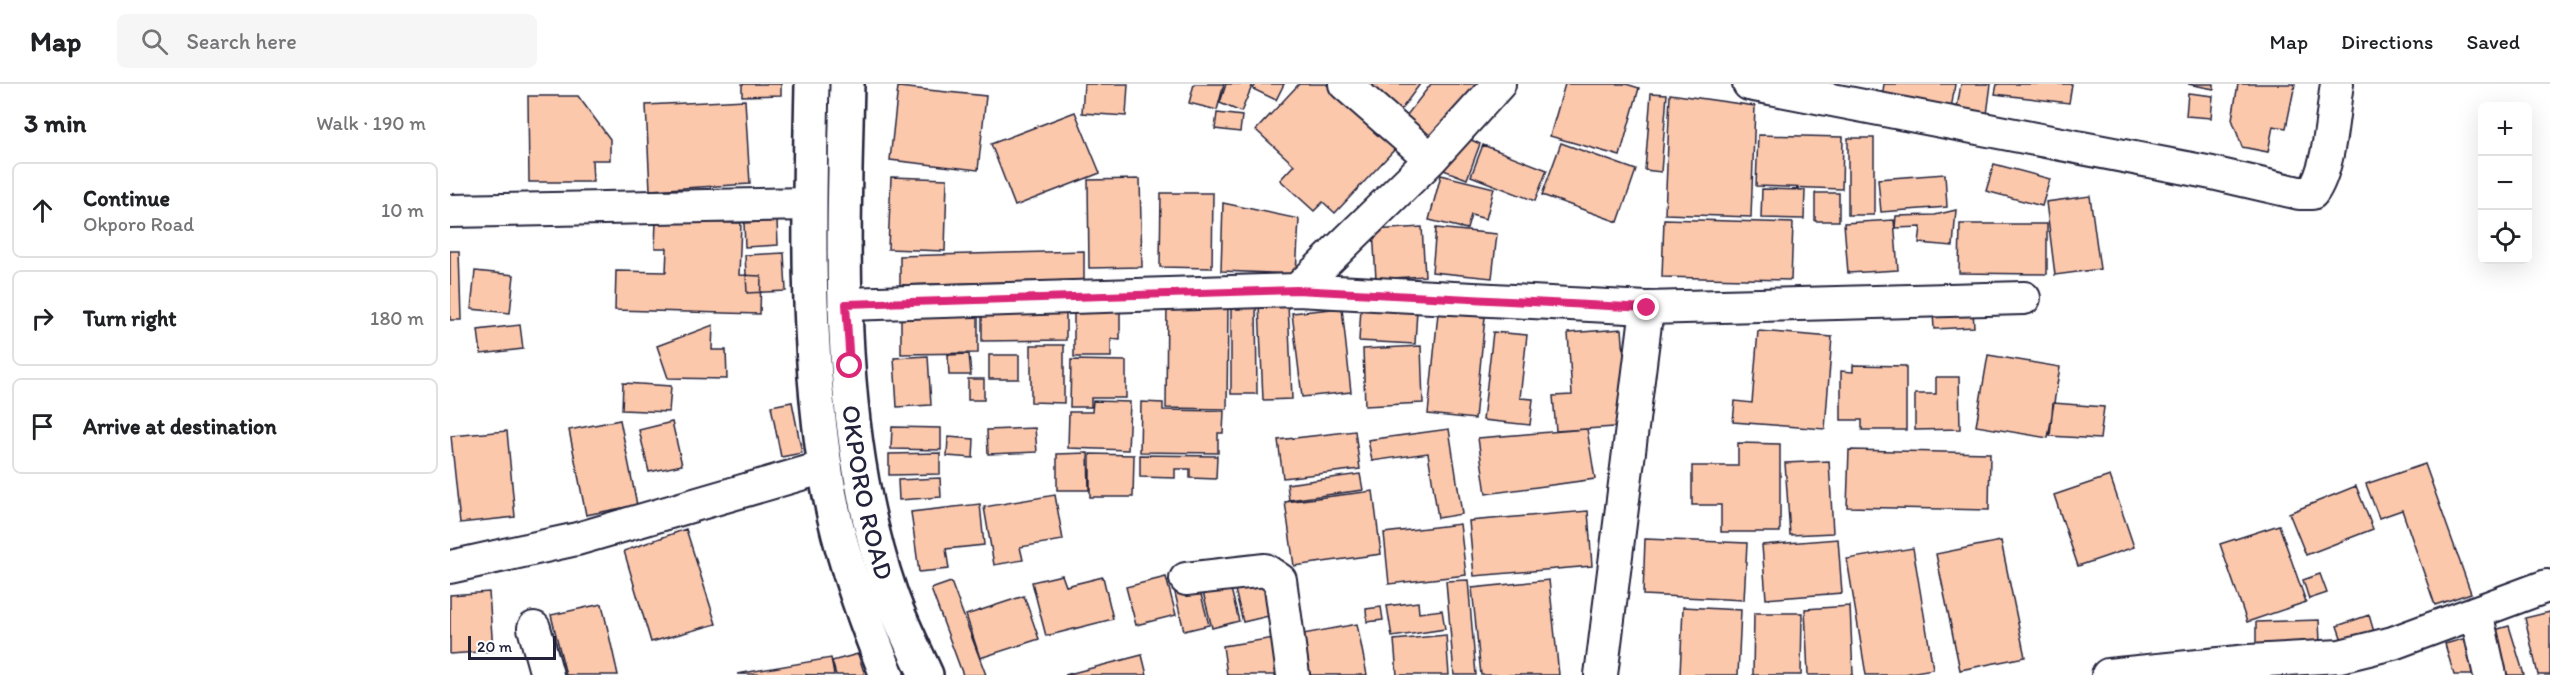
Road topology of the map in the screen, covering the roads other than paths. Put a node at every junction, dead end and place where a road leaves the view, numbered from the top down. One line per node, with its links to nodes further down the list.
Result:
1 (812, 84): 8 (main road, OKPORO ROAD)
2 (847, 84): 12 (main road, OKPORO ROAD)
3 (1346, 84): 7 (street)
4 (1499, 84): 7 (street)
5 (1749, 84): 6 (street)
6 (2337, 84)
7 (1431, 159): 10 (street)
8 (810, 204): 9 (street); 14 (main road, OKPORO ROAD)
9 (450, 211)
10 (1296, 290): 12 (street); 13 (street)
11 (2024, 298): 13 (street)
12 (846, 304): 23 (main road, OKPORO ROAD)
13 (1647, 308): 25 (street)
14 (825, 467): 15 (street); 22 (main road, OKPORO ROAD)
15 (450, 567)
16 (1186, 579): 24 (street)
17 (2547, 586): 18 (street)
18 (2476, 612): 20 (street); 26 (street)
19 (534, 628): 21 (street)
20 (2120, 674)
21 (547, 675)
22 (887, 675)
23 (926, 675)
24 (1293, 675)
25 (1601, 675)
26 (2490, 675)

